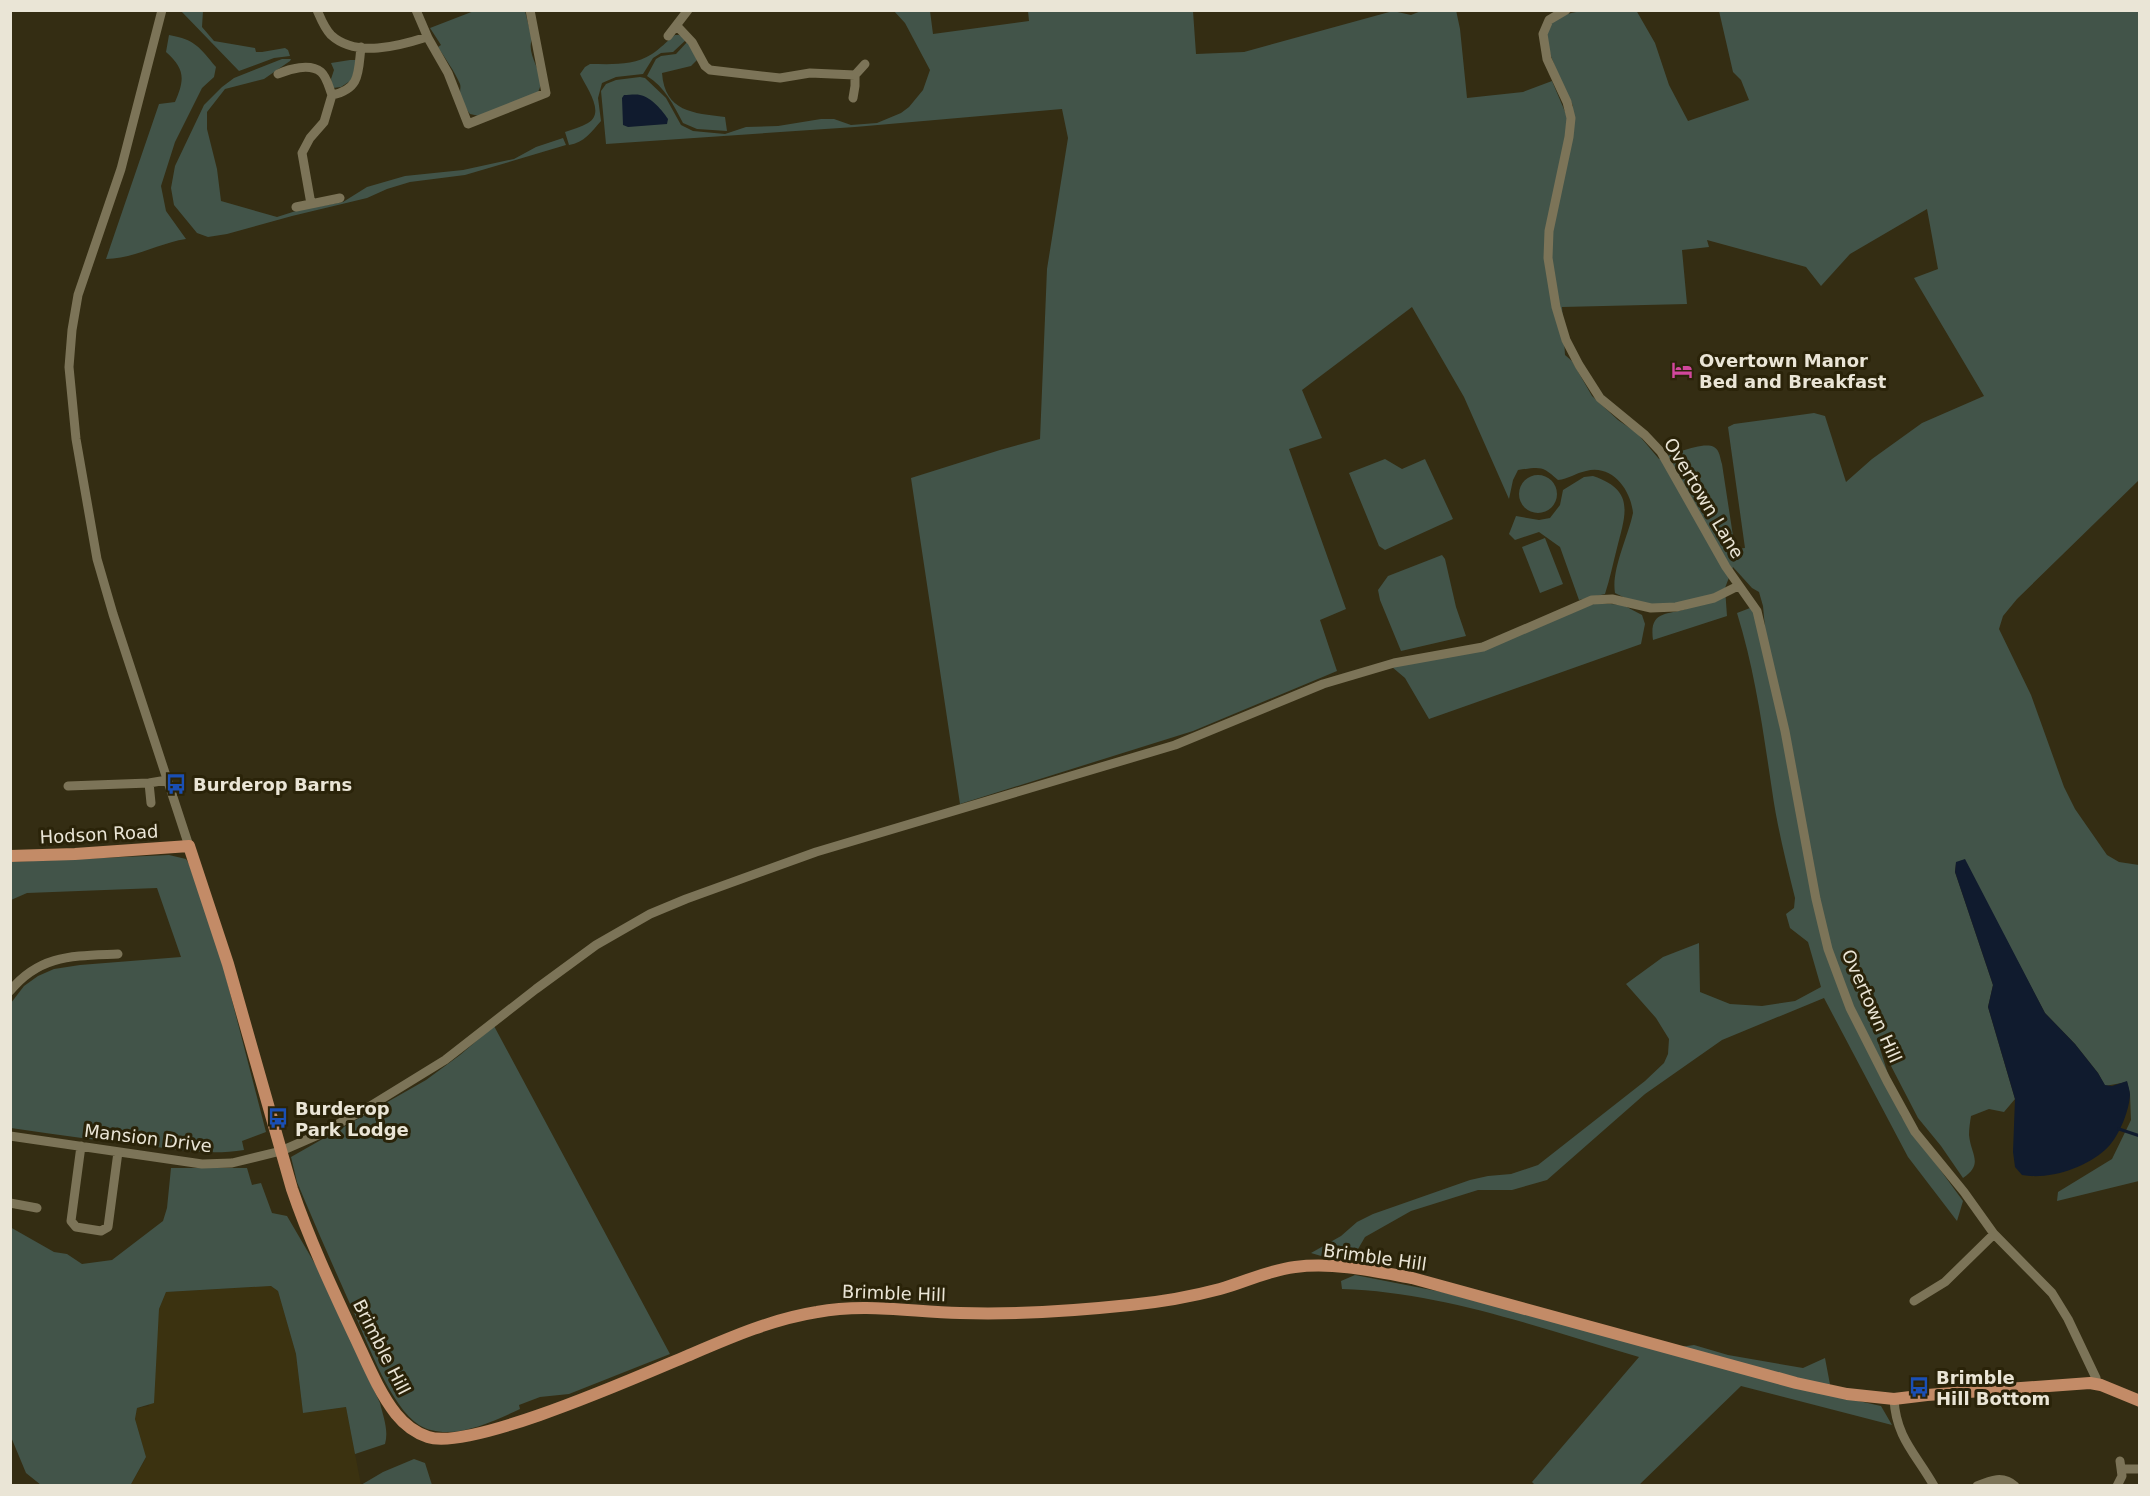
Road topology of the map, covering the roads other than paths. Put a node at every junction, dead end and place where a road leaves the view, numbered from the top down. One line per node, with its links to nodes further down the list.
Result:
1 (162, 10): 20 (street)
2 (317, 10): 10 (street)
3 (416, 10): 9 (street)
4 (1566, 10): 19 (street, Overtown Lane)
5 (532, 11): 9 (street)
6 (689, 11): 7 (street)
7 (677, 26): 8 (street); 13 (street)
8 (668, 36)
9 (427, 37): 10 (street)
10 (361, 46): 14 (street)
11 (865, 64): 13 (street)
12 (278, 74): 14 (street)
13 (855, 75): 15 (street)
14 (332, 95): 17 (street)
15 (853, 98)
16 (340, 198): 17 (street)
17 (311, 204): 18 (street)
18 (296, 207)
19 (1738, 586): 30 (street, Mansion Drive); 34 (street, Overtown Hill)
20 (167, 780): 21 (street); 24 (street)
21 (149, 783): 22 (street); 23 (street)
22 (68, 786)
23 (151, 803)
24 (189, 846): 25 (main road, Hodson Road); 30 (main road, Brimble Hill)
25 (10, 856)
26 (118, 954): 27 (street)
27 (10, 992)
28 (11, 1138): 29 (street, Mansion Drive)
29 (81, 1146): 31 (street, Mansion Drive); 31 (street)
30 (281, 1151): 31 (street, Mansion Drive); 37 (main road, Brimble Hill)
31 (118, 1152)
32 (10, 1203): 33 (street)
33 (37, 1208)
34 (1994, 1234): 35 (street); 36 (street, Overtown Hill)
35 (1914, 1301)
36 (2097, 1384): 37 (main road, Brimble Hill); 38 (main road)
37 (1894, 1400): 40 (street)
38 (2139, 1401)
39 (2139, 1469): 43 (street)
40 (1934, 1485)
41 (1977, 1485): 42 (street)
42 (2015, 1485)
43 (2117, 1485)

